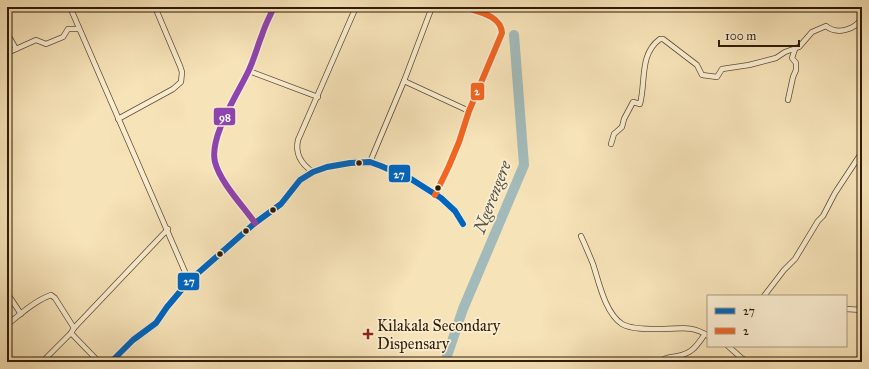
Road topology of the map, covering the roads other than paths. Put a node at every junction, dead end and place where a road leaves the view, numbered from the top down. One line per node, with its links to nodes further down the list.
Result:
1 (70, 7): 9 (street)
2 (155, 7): 19 (street)
3 (274, 7): 14 (street)
4 (356, 7): 16 (street)
5 (432, 7): 15 (street)
6 (464, 7): 7 (street)
7 (471, 8): 18 (street)
8 (862, 18): 12 (street)
9 (79, 28): 11 (street); 19 (street)
10 (7, 33): 11 (street)
11 (16, 49): 13 (street)
12 (795, 49): 17 (street); 20 (street)
13 (7, 52)
14 (249, 71): 16 (street); 25 (street)
15 (404, 81): 18 (street); 22 (street)
16 (318, 97): 23 (street)
17 (788, 100)
18 (469, 111): 24 (street)
19 (118, 119): 27 (street)
20 (611, 144)
21 (862, 152): 31 (street)
22 (370, 162): 23 (street); 24 (street)
23 (313, 172): 25 (street)
24 (434, 195): 26 (street)
25 (255, 223): 29 (street)
26 (463, 224)
27 (168, 229): 29 (street); 36 (street)
28 (581, 236): 38 (street)
29 (189, 281): 43 (street)
30 (7, 293): 34 (street)
31 (765, 295)
32 (847, 309): 33 (street)
33 (862, 310)
34 (21, 314): 35 (street); 36 (street)
35 (7, 325)
36 (74, 328): 37 (street)
37 (71, 333): 41 (street); 42 (street)
38 (707, 335): 44 (street)
39 (730, 347): 40 (street)
40 (744, 361): 45 (street)
41 (42, 362)
42 (99, 362)
43 (110, 362)
44 (660, 362)
45 (734, 362)

